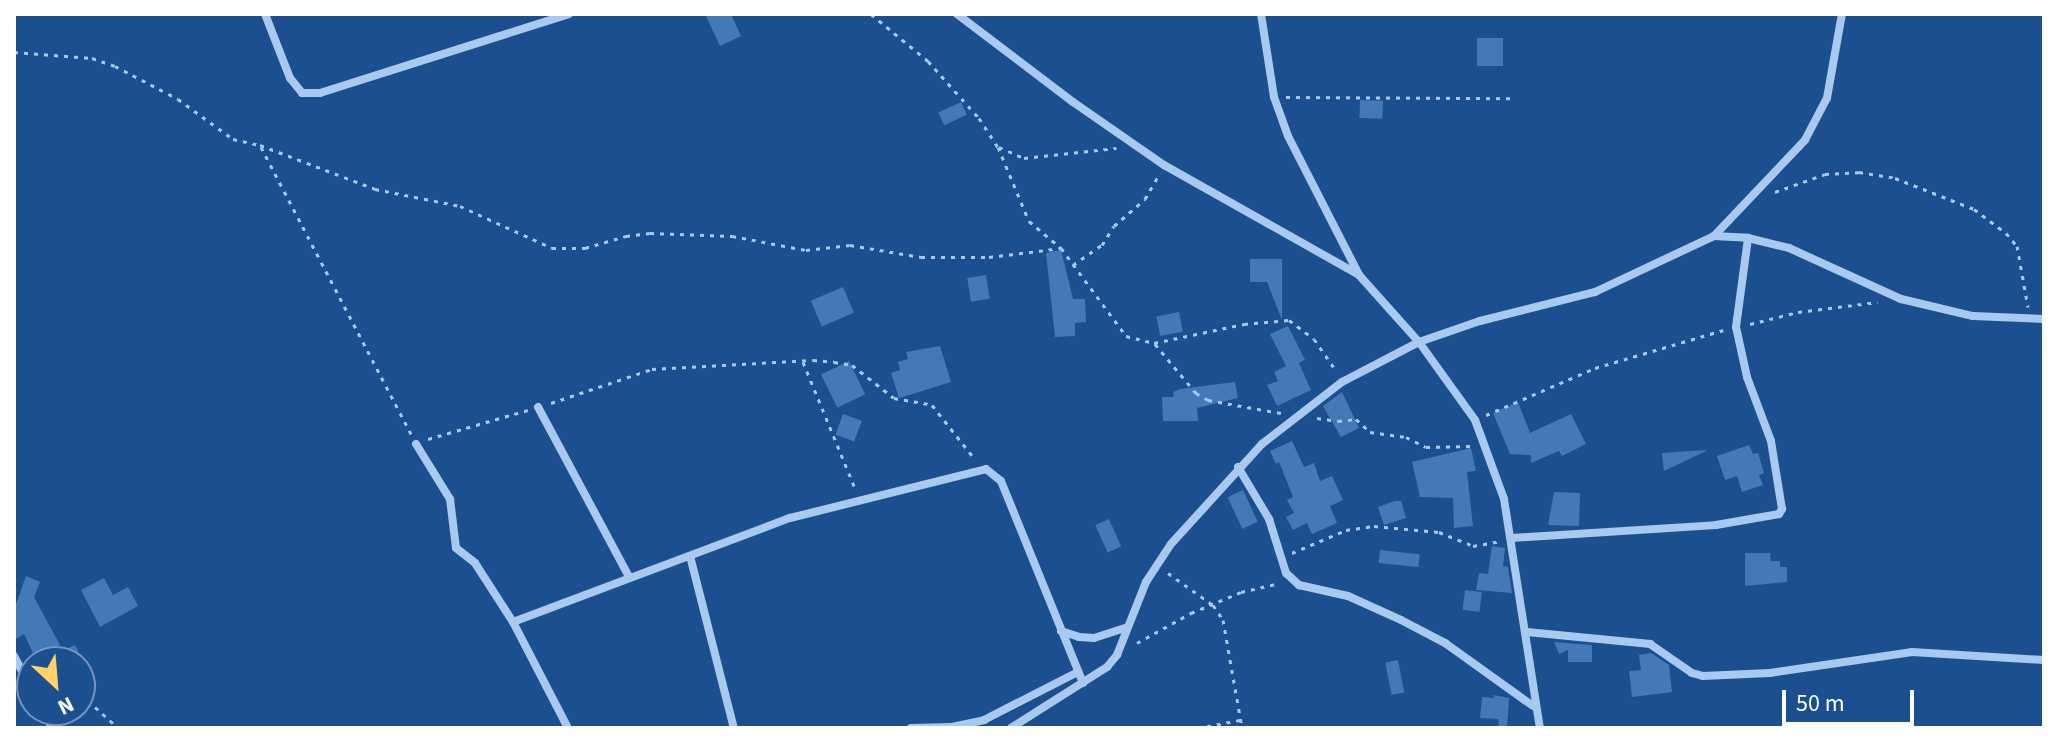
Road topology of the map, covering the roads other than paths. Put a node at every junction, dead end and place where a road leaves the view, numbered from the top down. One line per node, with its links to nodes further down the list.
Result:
1 (265, 14): 6 (street)
2 (569, 14): 6 (street)
3 (957, 14): 9 (street)
4 (1261, 14): 9 (street)
5 (1842, 14): 7 (street)
6 (538, 18)
7 (1714, 236): 8 (street); 11 (street)
8 (1748, 238): 10 (street); 15 (street)
9 (1359, 275): 11 (street)
10 (2044, 319)
11 (1419, 342): 14 (street); 15 (street)
12 (538, 407): 17 (street)
13 (416, 444): 18 (street)
14 (1238, 467): 19 (street); 25 (street)
15 (1511, 538): 21 (street)
16 (690, 556): 17 (street); 20 (street); 27 (street)
17 (629, 577): 18 (street)
18 (513, 622): 26 (street)
19 (1127, 627): 20 (street); 24 (street)
20 (1061, 631): 23 (street)
21 (1527, 632): 22 (street); 25 (street)
22 (2044, 660)
23 (1078, 672): 24 (street); 28 (street)
24 (1083, 683): 29 (street)
25 (1533, 706): 30 (street)
26 (568, 728)
27 (734, 728)
28 (911, 728)
29 (1011, 728)
30 (1540, 728)

